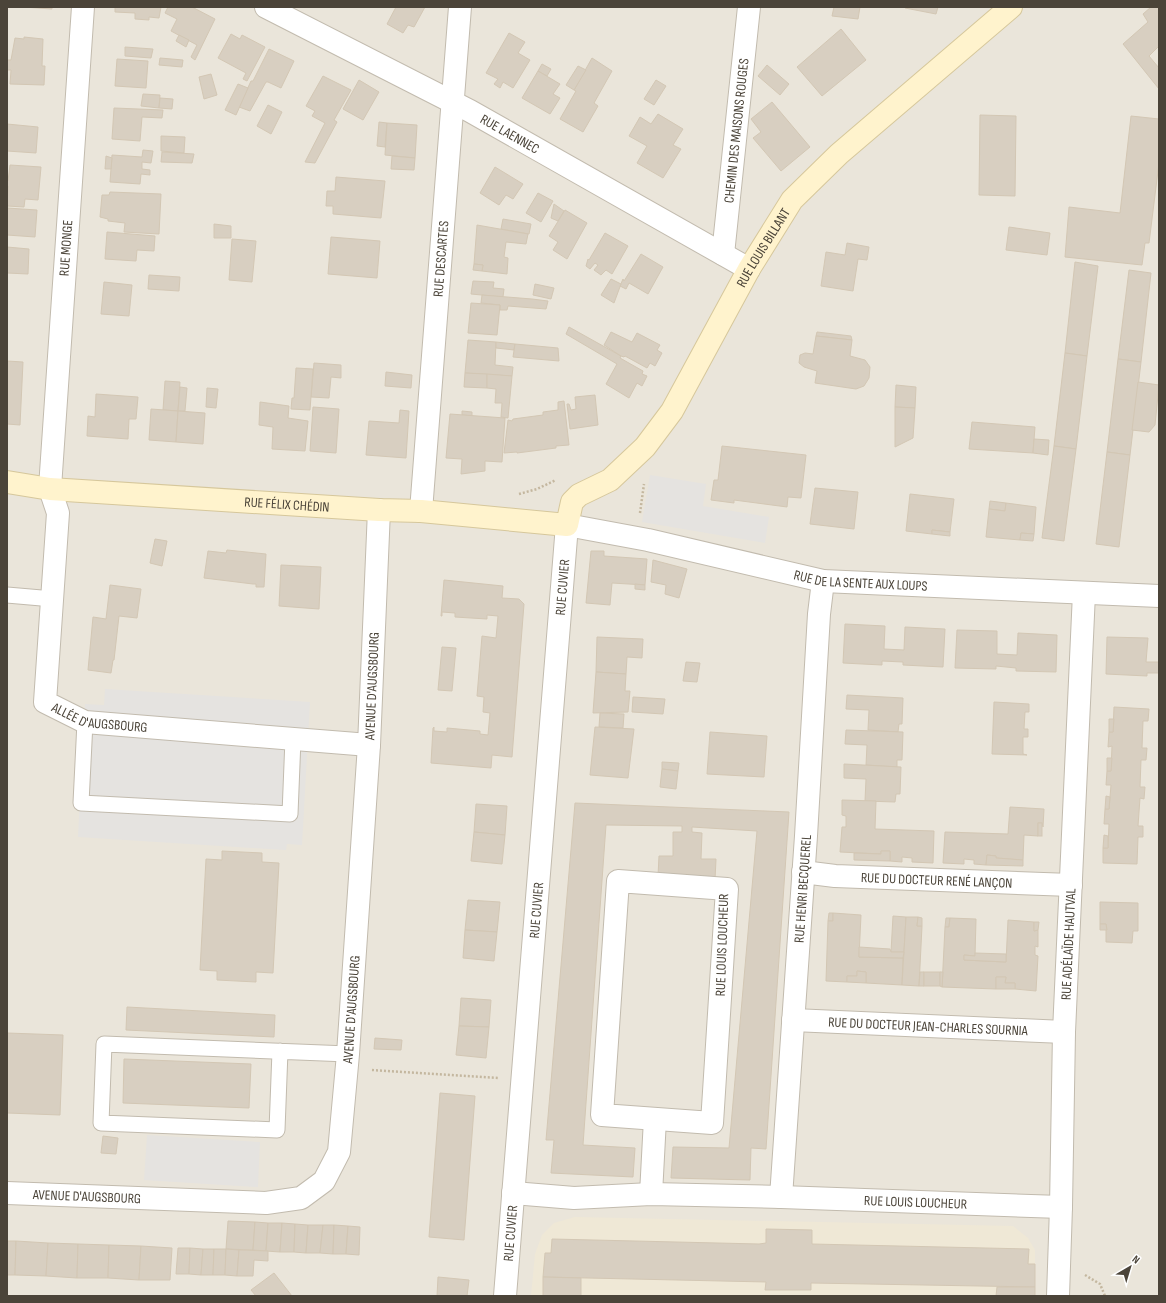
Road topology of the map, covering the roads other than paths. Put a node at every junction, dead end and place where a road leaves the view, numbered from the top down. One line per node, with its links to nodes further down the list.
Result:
1 (83, 7): 10 (street, RUE MONGE)
2 (266, 7): 6 (street, RUE LAENNEC)
3 (460, 7): 6 (street, RUE DESCARTES)
4 (749, 7): 7 (street, CHEMIN DES MAISONS ROUGES)
5 (1011, 7): 8 (street, RUE LOUIS BILLANT)
6 (453, 102): 7 (street, RUE LAENNEC); 12 (street, RUE DESCARTES)
7 (723, 254): 8 (street, RUE LAENNEC)
8 (749, 269): 13 (street, RUE LOUIS BILLANT)
9 (7, 482): 10 (street, RUE FÉLIX CHÉDIN)
10 (50, 489): 11 (street, RUE FÉLIX CHÉDIN); 18 (street, ALLÉE D'AUGSBOURG)
11 (379, 510): 12 (street, RUE FÉLIX CHÉDIN); 21 (street, AVENUE D'AUGSBOURG)
12 (421, 511): 13 (street, RUE FÉLIX CHÉDIN)
13 (567, 525): 14 (street, RUE DE LA SENTE AUX LOUPS); 30 (street, RUE CUVIER)
14 (823, 581): 15 (street, RUE DE LA SENTE AUX LOUPS); 22 (street, RUE HENRI BECQUEREL)
15 (1084, 593): 17 (street, RUE DE LA SENTE AUX LOUPS); 23 (street, RUE ADÉLAÏDE HAUTVAL)
16 (7, 596): 18 (lane)
17 (1159, 596)
18 (53, 598): 19 (street, ALLÉE D'AUGSBOURG)
19 (85, 722): 20 (street, ALLÉE D'AUGSBOURG); 20 (lane)
20 (293, 739): 21 (street, ALLÉE D'AUGSBOURG)
21 (369, 745): 27 (street, AVENUE D'AUGSBOURG)
22 (803, 872): 23 (street, RUE DU DOCTEUR RENÉ LANÇON); 24 (street, RUE HENRI BECQUEREL)
23 (1071, 884): 25 (street, RUE ADÉLAÏDE HAUTVAL)
24 (793, 1020): 25 (street, RUE DU DOCTEUR JEAN-CHARLES SOURNIA); 32 (street, RUE HENRI BECQUEREL)
25 (1064, 1032): 33 (street, RUE ADÉLAÏDE HAUTVAL)
26 (280, 1051): 26 (lane); 27 (lane)
27 (348, 1061): 29 (street, AVENUE D'AUGSBOURG)
28 (655, 1119): 28 (street, RUE LOUIS LOUCHEUR); 31 (street)
29 (7, 1193)
30 (513, 1193): 31 (street, RUE LOUIS LOUCHEUR); 34 (street, RUE CUVIER)
31 (651, 1194): 32 (street, RUE LOUIS LOUCHEUR)
32 (781, 1197): 33 (street, RUE LOUIS LOUCHEUR)
33 (1061, 1208): 35 (street, RUE ADÉLAÏDE HAUTVAL)
34 (505, 1296)
35 (1058, 1296)

